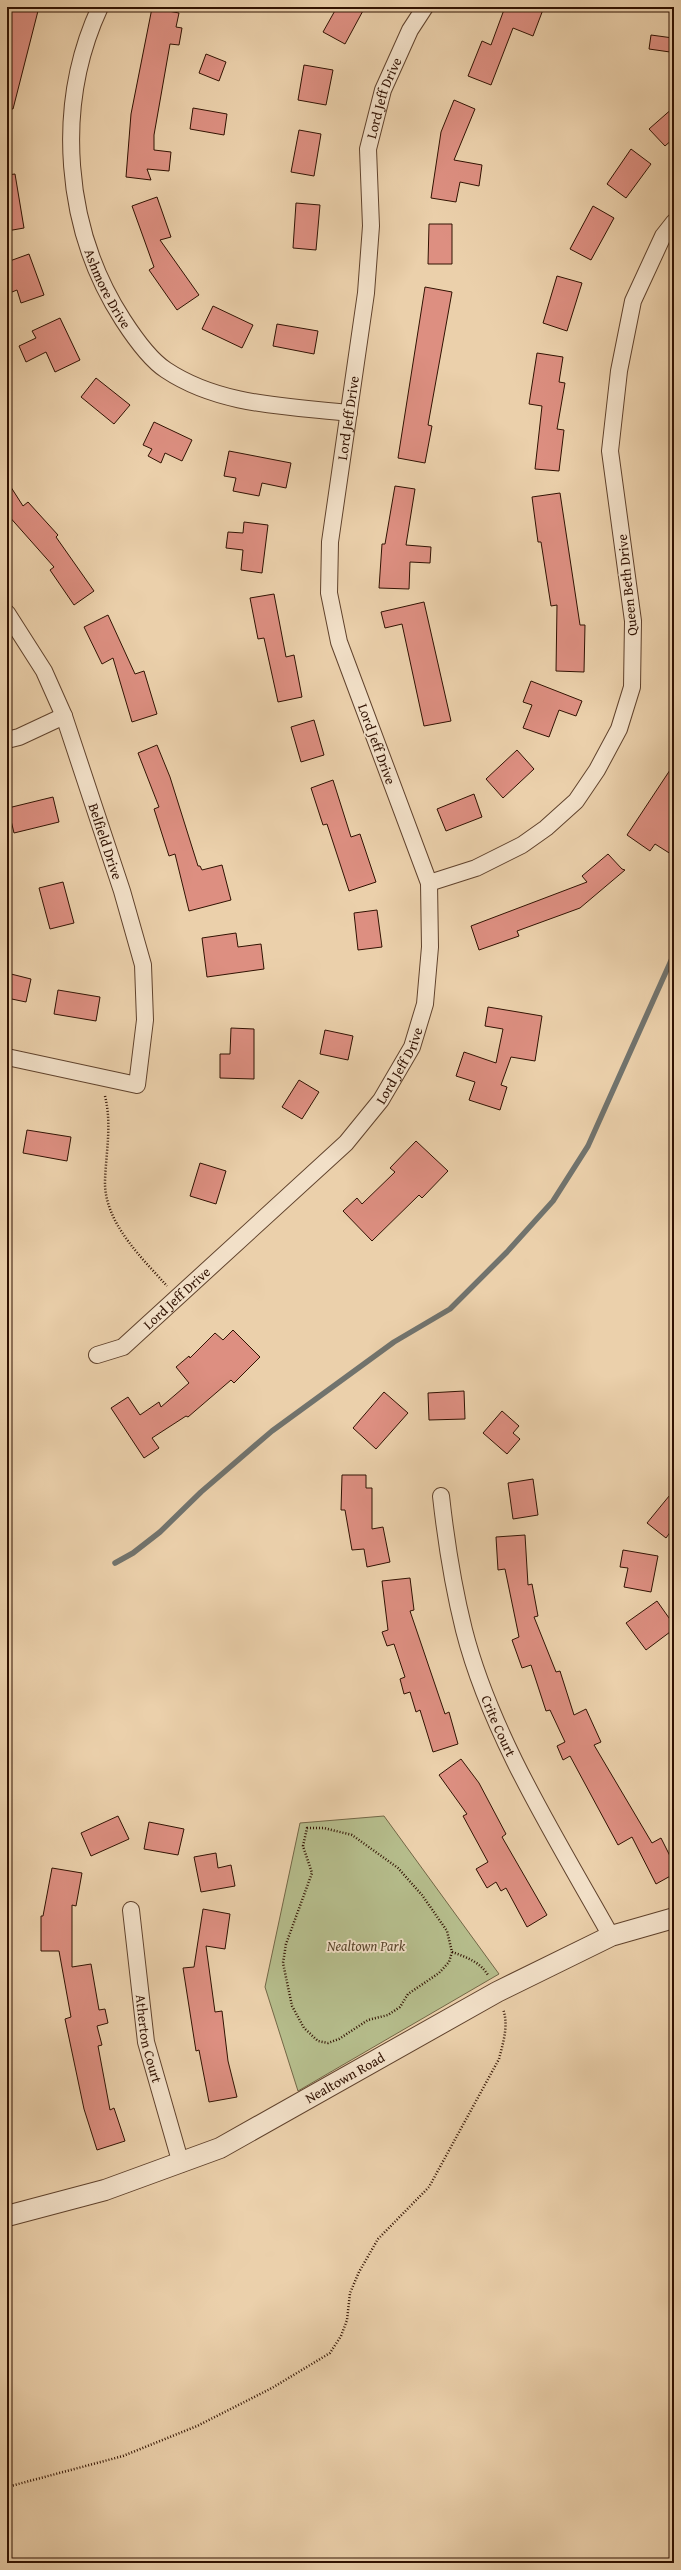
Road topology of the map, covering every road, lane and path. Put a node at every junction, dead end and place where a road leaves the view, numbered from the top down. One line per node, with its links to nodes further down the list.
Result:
1 (100, 7): 4 (street, Ashmore Drive)
2 (425, 7): 4 (street, Lord Jeff Drive)
3 (674, 222): 8 (street, Queen Beth Drive)
4 (349, 413): 8 (street, Lord Jeff Drive)
5 (7, 613): 6 (street, Belfield Drive)
6 (64, 716): 7 (street); 10 (street, Belfield Drive)
7 (7, 740)
8 (429, 883): 11 (street, Lord Jeff Drive)
9 (7, 1057): 10 (street)
10 (101, 1078): 11 (path)
11 (177, 1297): 12 (street, Lord Jeff Drive)
12 (97, 1355)
13 (441, 1496): 16 (street, Crite Court)
14 (131, 1910): 19 (street, Atherton Court)
15 (674, 1918): 16 (street, Nealtown Road)
16 (611, 1936): 18 (street, Nealtown Road)
17 (452, 1952): 17 (path); 18 (path)
18 (497, 1992): 19 (street, Nealtown Road); 21 (path)
19 (181, 2164): 20 (street, Nealtown Road)
20 (7, 2216)
21 (7, 2487)

